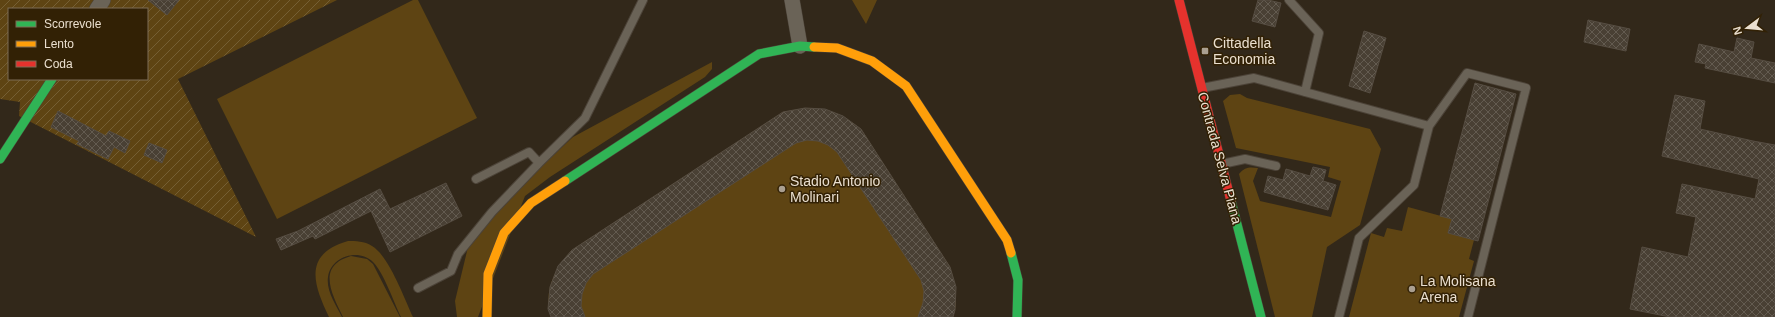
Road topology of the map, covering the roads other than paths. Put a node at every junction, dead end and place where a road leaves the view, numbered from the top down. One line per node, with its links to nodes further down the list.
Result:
1 (643, 0): 11 (lane)
2 (792, 0): 5 (street)
3 (1179, 0): 7 (street, Contrada Selva Piana)
4 (1289, 0): 8 (lane)
5 (800, 46): 16 (street); 17 (street)
6 (51, 80): 10 (street)
7 (1202, 88): 8 (lane); 12 (street, Contrada Selva Piana)
8 (1305, 92): 9 (lane)
9 (1429, 126): 19 (lane); 20 (lane)
10 (0, 159)
11 (539, 162): 14 (lane); 15 (lane)
12 (1222, 164): 13 (lane); 18 (street, Contrada Selva Piana)
13 (1276, 166)
14 (476, 179)
15 (418, 288)
16 (486, 317)
17 (1017, 317)
18 (1261, 317)
19 (1339, 317)
20 (1468, 317)

